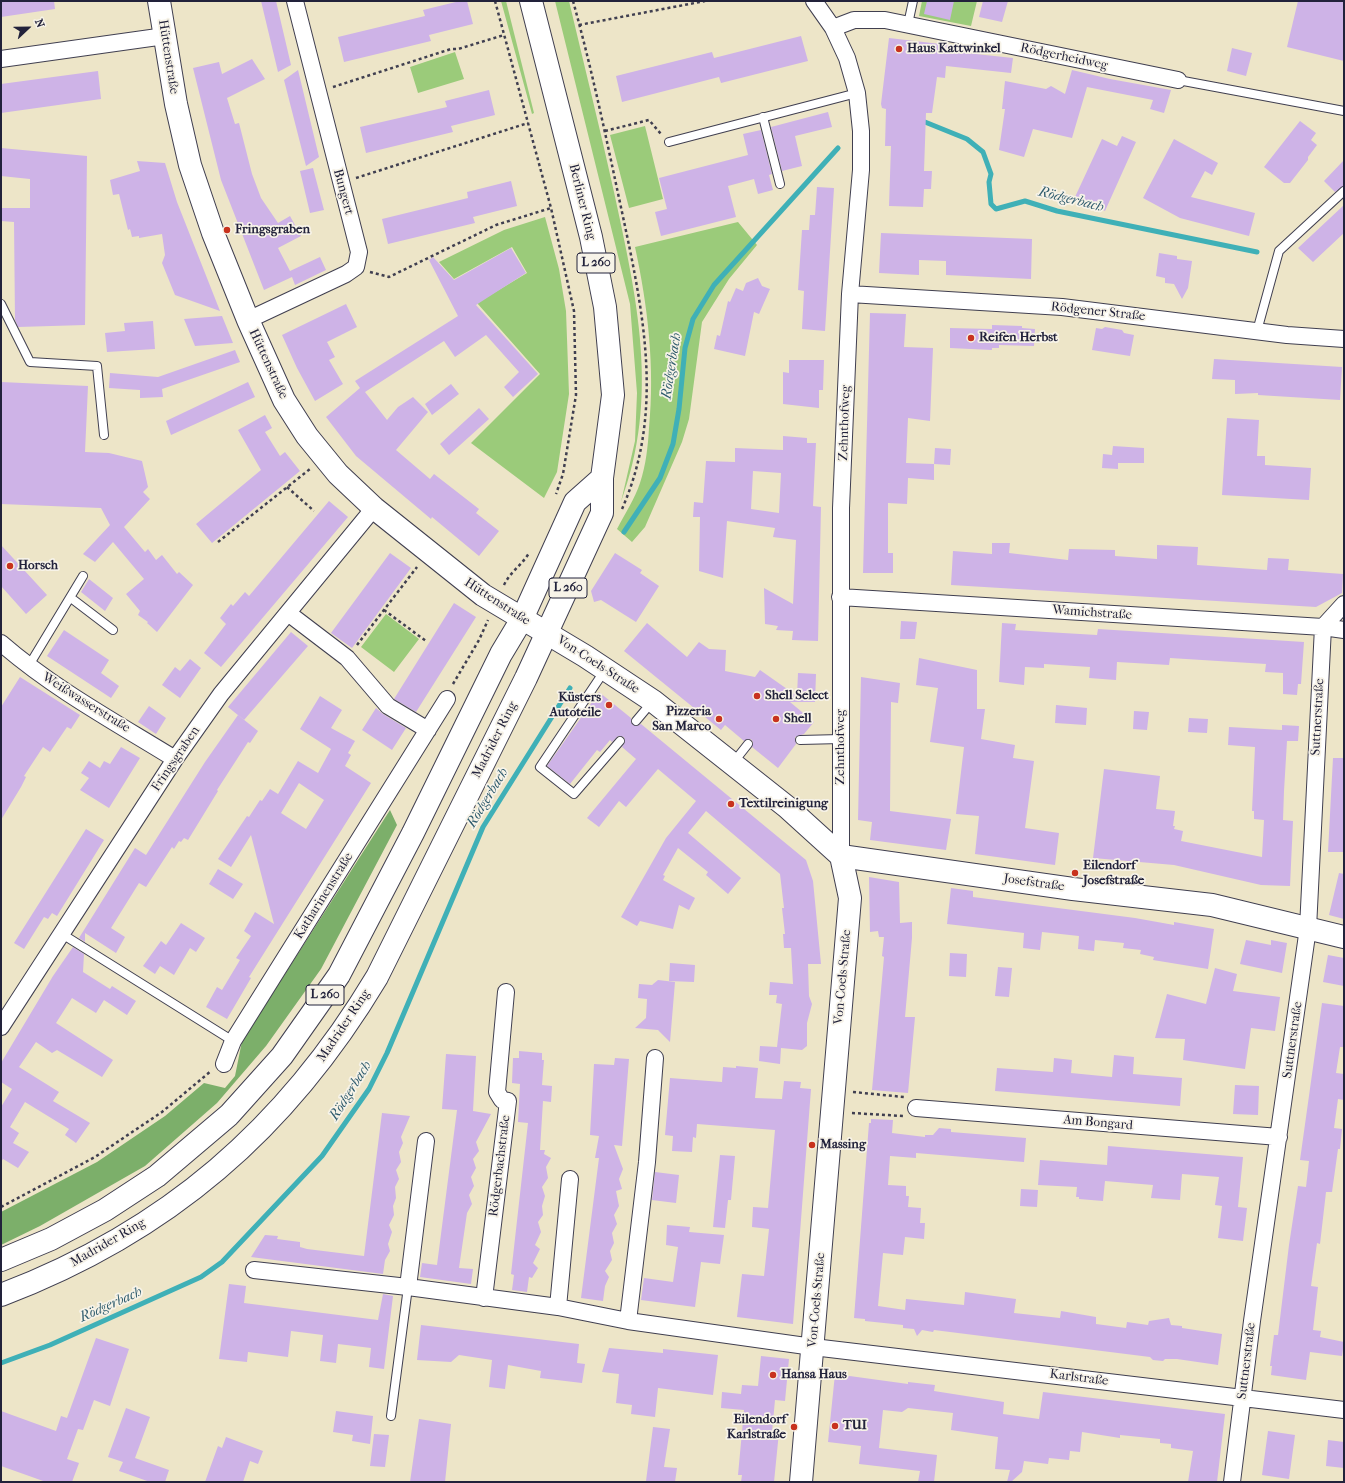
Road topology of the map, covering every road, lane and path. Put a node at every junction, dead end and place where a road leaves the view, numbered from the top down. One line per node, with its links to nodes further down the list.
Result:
1 (159, 1): 12 (main road, Hüttenstraße)
2 (295, 1): 15 (street, Bungert)
3 (495, 1): 11 (path)
4 (531, 1): 34 (main road, Berliner Ring / L 260)
5 (705, 1): 9 (path)
6 (814, 1): 10 (street, Zehnthofweg)
7 (913, 1): 8 (lane)
8 (908, 24): 10 (street, Rödgerheidweg); 14 (street, Rödgerheidweg)
9 (579, 25)
10 (833, 28): 16 (street, Zehnthofweg)
11 (504, 35): 15 (path); 19 (path)
12 (165, 36): 13 (street); 29 (main road, Hüttenstraße)
13 (1, 59)
14 (1178, 80): 17 (lane)
15 (318, 92): 22 (street, Bungert)
16 (856, 93): 18 (lane); 27 (street, Zehnthofweg)
17 (1344, 111)
18 (763, 117): 21 (lane); 23 (lane)
19 (528, 123): 22 (path); 25 (path)
20 (605, 131): 21 (path)
21 (669, 142)
22 (340, 183): 26 (street, Bungert)
23 (780, 184)
24 (1344, 191): 30 (lane)
25 (551, 208): 26 (path); 36 (path)
26 (356, 267): 29 (street)
27 (850, 294): 30 (street, Rödgener Straße); 44 (street, Zehnthofweg)
28 (1, 304): 32 (lane)
29 (248, 320): 33 (main road, Hüttenstraße)
30 (1257, 331): 31 (street, Rödgener Straße)
31 (1344, 339)
32 (104, 436)
33 (324, 457): 35 (path); 37 (main road, Hüttenstraße)
34 (602, 478): 49 (main road, L 260); 49 (main road, Berliner Ring / L 260)
35 (286, 487): 38 (path); 39 (path)
36 (555, 496)
37 (374, 508): 41 (main road, Hüttenstraße); 48 (street, Fringsgraben)
38 (314, 511)
39 (218, 542)
40 (530, 551): 42 (path)
41 (428, 552): 47 (path); 49 (main road, Hüttenstraße)
42 (523, 564)
43 (83, 576): 45 (lane)
44 (840, 597): 50 (street, Wamichstraße); 63 (street, Zehnthofweg)
45 (71, 598): 51 (lane); 57 (lane)
46 (1344, 604): 50 (street)
47 (384, 610): 53 (path); 56 (path)
48 (288, 613): 56 (street); 67 (street, Fringsgraben)
49 (534, 626): 58 (main road, Von-Coels-Straße); 85 (main road, L 260); 88 (main road, Madrider Ring / L 260)
50 (1323, 627): 52 (street, Wamichstraße); 70 (street, Suttnerstraße)
51 (113, 630)
52 (1344, 630)
53 (426, 640)
54 (479, 640): 59 (path)
55 (1, 643): 57 (street, Weißwasserstraße)
56 (347, 658): 62 (street)
57 (28, 667): 67 (street, Weißwasserstraße)
58 (605, 669): 60 (main road, Von-Coels-Straße); 65 (lane)
59 (447, 699): 62 (street, Katharinenstraße)
60 (653, 701): 61 (lane); 68 (main road, Von-Coels-Straße)
61 (636, 722)
62 (428, 730): 75 (street, Katharinenstraße)
63 (841, 739): 64 (lane); 69 (street, Zehnthofweg)
64 (800, 740)
65 (620, 741)
66 (748, 744): 68 (lane)
67 (175, 759): 71 (street, Fringsgraben)
68 (732, 764): 69 (main road, Von-Coels-Straße)
69 (841, 856): 70 (main road, Josefstraße); 78 (main road, Von-Coels-Straße)
70 (1308, 928): 72 (main road, Josefstraße); 81 (street, Suttnerstraße)
71 (62, 934): 74 (street, Fringsgraben); 75 (lane)
72 (1344, 937)
73 (506, 992): 89 (street, Rödgerbachstraße)
74 (1, 1027)
75 (233, 1042): 77 (street, Katharinenstraße)
76 (655, 1058): 91 (street)
77 (224, 1064): 84 (path)
78 (835, 1090): 79 (path); 80 (main road, Von-Coels-Straße)
79 (916, 1108): 80 (path); 81 (street, Am Bongard)
80 (833, 1112): 92 (main road, Von-Coels-Straße)
81 (1279, 1138): 93 (street, Suttnerstraße)
82 (426, 1141): 87 (street)
83 (570, 1179): 90 (street)
84 (1, 1207)
85 (1, 1260)
86 (254, 1270): 87 (street)
87 (408, 1287): 89 (street); 95 (lane)
88 (1, 1295)
89 (484, 1298): 90 (street)
90 (558, 1307): 91 (street)
91 (628, 1321): 92 (street)
92 (814, 1347): 93 (street, Karlstraße); 96 (main road, Von-Coels-Straße)
93 (1243, 1397): 94 (street, Karlstraße); 97 (street, Suttnerstraße)
94 (1344, 1410)
95 (391, 1416)
96 (801, 1482)
97 (1232, 1482)

